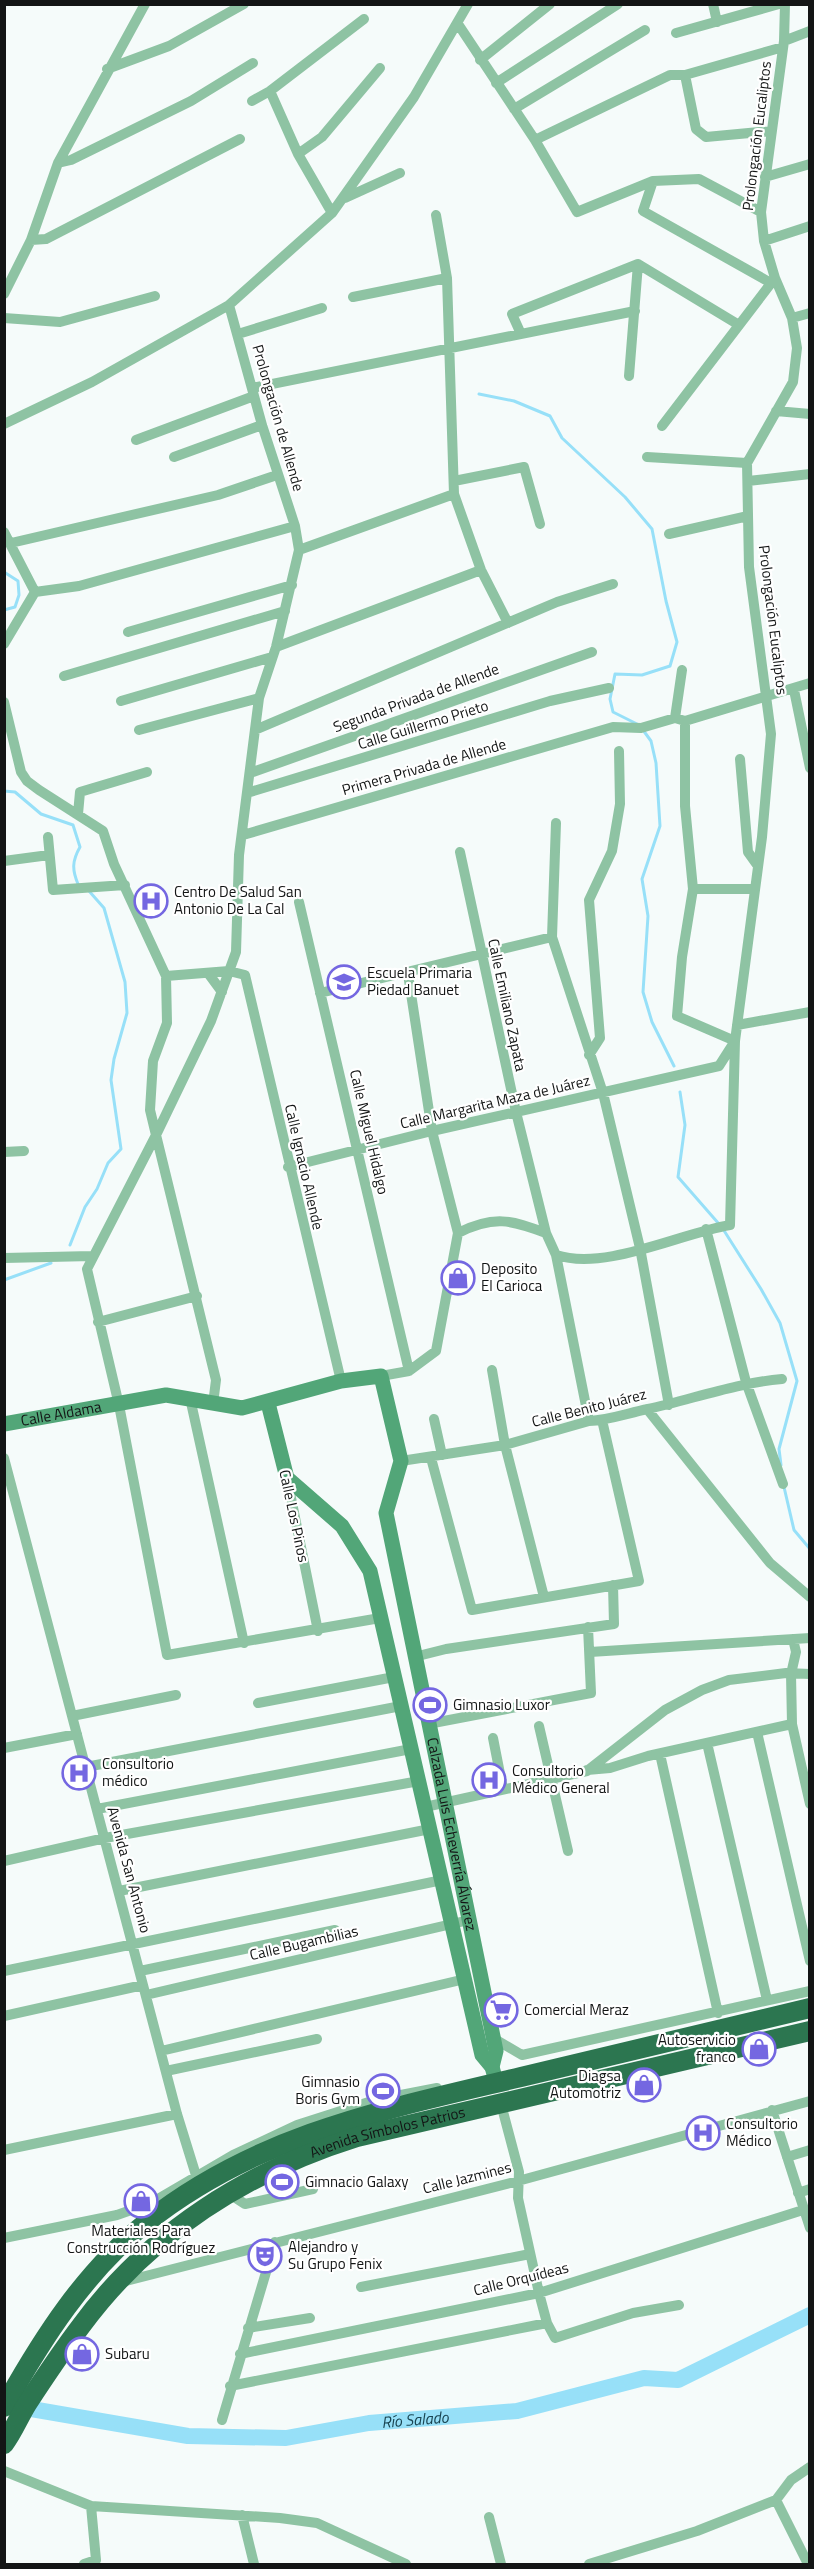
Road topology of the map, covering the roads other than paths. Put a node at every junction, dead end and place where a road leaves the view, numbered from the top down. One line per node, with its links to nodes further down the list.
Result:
1 (145, 4): 19 (street)
2 (244, 4): 19 (street)
3 (468, 4): 11 (street)
4 (549, 4): 16 (street)
5 (618, 4): 21 (street)
6 (713, 4): 10 (street)
7 (779, 4): 10 (street)
8 (785, 4): 15 (street, Prolongación Eucaliptos)
9 (364, 19): 22 (street)
10 (717, 22): 14 (street)
11 (458, 24): 16 (street); 34 (street)
12 (645, 30): 24 (street)
13 (810, 31): 15 (street)
14 (676, 33)
15 (783, 44): 20 (street); 25 (street, Prolongación Eucaliptos)
16 (480, 60): 21 (street)
17 (253, 63): 29 (street)
18 (380, 68): 28 (street)
19 (108, 69): 29 (street)
20 (685, 75): 25 (street); 27 (street)
21 (496, 83): 24 (street)
22 (270, 91): 23 (street); 28 (street)
23 (252, 101)
24 (514, 109): 27 (street)
25 (771, 131): 32 (street, Prolongación Eucaliptos)
26 (240, 139): 39 (street)
27 (535, 140): 33 (street)
28 (298, 154): 36 (street)
29 (58, 163): 39 (street)
30 (810, 164): 32 (street)
31 (400, 173): 34 (street)
32 (765, 177): 35 (street, Prolongación Eucaliptos)
33 (652, 182): 35 (street); 43 (street)
34 (345, 198): 36 (street)
35 (761, 212): 40 (street, Prolongación Eucaliptos)
36 (332, 213): 47 (street)
37 (436, 215): 42 (street)
38 (810, 226): 40 (street)
39 (31, 240): 44 (street)
40 (764, 241): 43 (street, Prolongación Eucaliptos)
41 (638, 264): 49 (street); 53 (street); 55 (street)
42 (447, 278): 46 (street); 56 (street)
43 (773, 280): 52 (street, Prolongación Eucaliptos); 53 (street)
44 (4, 294)
45 (155, 296): 51 (street)
46 (352, 297)
47 (229, 305): 54 (street, Prolongación de Allende); 61 (street)
48 (322, 308): 54 (street)
49 (635, 311): 55 (street); 57 (street)
50 (810, 313): 52 (street)
51 (4, 318)
52 (792, 318): 59 (street, Prolongación Eucaliptos)
53 (739, 325): 63 (street)
54 (238, 334): 58 (street, Prolongación de Allende)
55 (521, 334): 56 (street)
56 (449, 347): 58 (street); 70 (street)
57 (629, 376)
58 (253, 392): 62 (street, Prolongación de Allende); 64 (street)
59 (776, 411): 60 (street); 67 (street, Prolongación Eucaliptos)
60 (810, 414)
61 (4, 424)
62 (262, 425): 65 (street); 69 (street, Prolongación de Allende)
63 (662, 426)
64 (136, 440)
65 (174, 457)
66 (647, 457): 67 (street)
67 (747, 463): 71 (street, Prolongación Eucaliptos)
68 (810, 474): 71 (street)
69 (277, 475): 75 (street, Prolongación de Allende); 78 (street)
70 (454, 481): 72 (street); 74 (street)
71 (748, 481): 73 (street, Prolongación Eucaliptos)
72 (454, 494): 79 (street); 80 (street)
73 (748, 516): 77 (street); 95 (street, Prolongación Eucaliptos)
74 (540, 524)
75 (295, 526): 79 (street, Prolongación de Allende); 83 (street)
76 (4, 532): 78 (street)
77 (669, 534)
78 (12, 543): 83 (street)
79 (299, 549): 82 (street, Prolongación de Allende)
80 (481, 570): 85 (street); 88 (street)
81 (613, 584): 85 (street)
82 (292, 585): 84 (street, Prolongación de Allende); 86 (street)
83 (35, 592): 87 (street)
84 (285, 611): 88 (street, Prolongación de Allende); 91 (street)
85 (508, 623): 101 (street)
86 (128, 632)
87 (4, 644)
88 (274, 652): 96 (street, Prolongación de Allende); 97 (street)
89 (592, 652): 106 (street, Segunda Privada de Allende)
90 (682, 670): 99 (street)
91 (64, 676)
92 (810, 683): 94 (street)
93 (609, 687): 107 (street, Calle Guillermo Prieto)
94 (794, 690): 95 (street); 104 (street)
95 (768, 695): 99 (street); 115 (street, Prolongación Eucaliptos)
96 (259, 698): 100 (street); 101 (street, Prolongación de Allende)
97 (121, 701)
98 (4, 702): 108 (street)
99 (680, 720): 110 (street, Primera Privada de Allende); 117 (street)
100 (139, 730)
101 (255, 730): 106 (street, Prolongación de Allende)
102 (619, 751): 131 (street)
103 (740, 759): 115 (street)
104 (810, 768)
105 (147, 772): 108 (street)
106 (250, 773): 107 (street, Prolongación de Allende)
107 (248, 793): 110 (street, Prolongación de Allende)
108 (78, 814): 116 (street)
109 (556, 823): 120 (street)
110 (243, 835): 122 (street, Prolongación de Allende)
111 (48, 837): 113 (street)
112 (460, 852): 121 (street, Calle Emiliano Zapata)
113 (49, 855): 114 (street); 116 (street)
114 (4, 861)
115 (758, 866): 118 (street, Prolongación Eucaliptos)
116 (125, 885): 125 (street)
117 (693, 889): 118 (street); 130 (street)
118 (755, 889): 129 (street, Prolongación Eucaliptos)
119 (299, 902): 127 (street, Calle Miguel Hidalgo)
120 (552, 938): 121 (street); 131 (street)
121 (480, 953): 124 (street); 134 (street, Calle Emiliano Zapata)
122 (230, 971): 123 (street); 126 (street, Prolongación de Allende); 140 (street, Calle Ignacio Allende)
123 (208, 973): 125 (street); 126 (street)
124 (408, 974): 127 (street); 135 (street)
125 (166, 976): 136 (street)
126 (222, 992): 136 (street, Prolongación de Allende)
127 (320, 993): 137 (street, Calle Miguel Hidalgo)
128 (810, 1012): 129 (street)
129 (737, 1025): 130 (street, Prolongación Eucaliptos)
130 (735, 1041): 132 (street, Prolongación Eucaliptos); 141 (street, Prolongación Eucaliptos)
131 (589, 1055): 133 (street)
132 (674, 1077): 133 (street, Calle Margarita Maza de Juárez)
133 (603, 1093): 134 (street, Calle Margarita Maza de Juárez); 144 (street)
134 (516, 1112): 135 (street, Calle Margarita Maza de Juárez); 143 (street, Calle Emiliano Zapata)
135 (432, 1131): 137 (street, Calle Margarita Maza de Juárez); 142 (street)
136 (156, 1135): 145 (street, Prolongación de Allende); 148 (street)
137 (359, 1150): 140 (street, Calle Margarita Maza de Juárez); 151 (street, Calle Miguel Hidalgo)
138 (24, 1151): 139 (street)
139 (4, 1152)
140 (288, 1167): 154 (street, Calle Ignacio Allende)
141 (706, 1229): 144 (street, Prolongación Eucaliptos); 155 (street)
142 (458, 1233): 143 (street); 151 (street)
143 (546, 1233): 146 (street, Calle Emiliano Zapata)
144 (640, 1248): 146 (street, Prolongación Eucaliptos); 159 (street)
145 (92, 1256): 147 (street); 149 (street)
146 (556, 1256): 164 (street)
147 (4, 1258)
148 (197, 1296): 149 (street); 158 (street)
149 (98, 1322): 160 (street)
150 (492, 1370): 166 (street)
151 (409, 1371): 152 (street)
152 (381, 1376): 154 (street, Calle Aldama); 169 (street)
153 (782, 1379): 155 (street, Calle Benito Juárez)
154 (341, 1381): 157 (street, Calle Aldama)
155 (746, 1382): 159 (street, Calle Benito Juárez); 171 (street)
156 (190, 1398): 158 (street, Calle Aldama); 160 (street, Calle Aldama); 182 (street)
157 (268, 1403): 158 (street, Calle Aldama); 170 (street, Calle Los Pinos)
158 (213, 1404)
159 (669, 1404): 161 (street, Calle Benito Juárez)
160 (119, 1405): 165 (street, Calle Aldama); 182 (street)
161 (647, 1409): 163 (street, Calle Benito Juárez); 176 (street)
162 (434, 1419): 167 (street)
163 (602, 1420): 164 (street, Calle Benito Juárez); 174 (street)
164 (589, 1421): 166 (street, Calle Benito Juárez)
165 (4, 1424)
166 (505, 1445): 167 (street, Calle Benito Juárez); 175 (street)
167 (437, 1456): 169 (street, Calle Benito Juárez); 175 (street)
168 (4, 1458): 191 (street, Avenida San Antonio)
169 (401, 1461): 172 (street, Calzada Luis Echeverría Álvarez)
170 (287, 1478): 173 (street, Calzada Luis Echeverría Álvarez); 179 (street, Calle Los Pinos)
171 (783, 1484)
172 (395, 1566): 173 (street); 184 (street, Calzada Luis Echeverría Álvarez)
173 (370, 1571): 177 (street, Calzada Luis Echeverría Álvarez)
174 (613, 1585): 175 (street); 178 (street)
175 (544, 1597)
176 (810, 1597)
177 (380, 1618): 179 (street); 187 (street, Calzada Luis Echeverría Álvarez)
178 (588, 1627): 183 (street); 184 (street)
179 (318, 1631): 182 (street)
180 (810, 1638): 181 (street)
181 (793, 1639): 183 (street); 185 (street)
182 (244, 1643)
183 (590, 1652): 192 (street)
184 (414, 1657): 192 (street, Calzada Luis Echeverría Álvarez)
185 (791, 1674): 186 (street); 193 (street); 203 (street)
186 (810, 1674)
187 (394, 1677): 189 (street); 190 (street, Calzada Luis Echeverría Álvarez)
188 (176, 1695): 191 (street)
189 (258, 1702)
190 (401, 1706): 200 (street, Calzada Luis Echeverría Álvarez); 202 (street)
191 (72, 1716): 196 (street, Avenida San Antonio)
192 (428, 1724): 207 (street, Calzada Luis Echeverría Álvarez)
193 (792, 1725): 195 (street); 208 (street)
194 (539, 1726): 204 (street)
195 (757, 1732): 198 (street); 221 (street)
196 (77, 1734): 199 (street); 202 (street, Avenida San Antonio)
197 (493, 1738): 206 (street)
198 (707, 1743): 201 (street); 227 (street)
199 (4, 1748)
200 (411, 1749): 205 (street, Calzada Luis Echeverría Álvarez); 210 (street)
201 (660, 1754): 203 (street); 229 (street)
202 (86, 1767): 210 (street, Avenida San Antonio)
203 (587, 1770): 204 (street)
204 (551, 1779): 206 (street); 213 (street)
205 (419, 1781): 209 (street, Calzada Luis Echeverría Álvarez); 212 (street)
206 (503, 1789): 207 (street)
207 (444, 1802): 209 (street); 217 (street, Calzada Luis Echeverría Álvarez)
208 (810, 1804)
209 (425, 1807): 211 (street, Calzada Luis Echeverría Álvarez)
210 (97, 1809): 212 (street, Avenida San Antonio)
211 (430, 1828): 215 (street, Calzada Luis Echeverría Álvarez); 216 (street)
212 (105, 1838): 214 (street); 216 (street, Avenida San Antonio)
213 (568, 1851)
214 (4, 1861)
215 (442, 1880): 218 (street, Calzada Luis Echeverría Álvarez); 220 (street)
216 (119, 1891): 220 (street, Avenida San Antonio)
217 (468, 1920): 218 (street, Calle Bugambilias); 233 (street, Calzada Luis Echeverría Álvarez)
218 (452, 1924): 224 (street, Calzada Luis Echeverría Álvarez); 225 (street, Calle Bugambilias)
219 (336, 1930): 223 (street)
220 (133, 1944): 222 (street); 223 (street, Avenida San Antonio)
221 (810, 1960)
222 (4, 1971)
223 (140, 1971): 225 (street, Avenida San Antonio)
224 (465, 1979): 235 (street); 237 (street, Calzada Luis Echeverría Álvarez)
225 (145, 1990): 231 (street, Calle Bugambilias); 235 (street, Avenida San Antonio)
226 (810, 1991): 227 (street)
227 (767, 2000): 230 (street)
228 (810, 2008): 230 (highway, Avenida Símbolos Patrios)
229 (718, 2013): 230 (street); 233 (street)
230 (752, 2013): 237 (highway, Avenida Símbolos Patrios)
231 (4, 2016)
232 (810, 2031): 239 (highway, Avenida Símbolos Patrios)
233 (493, 2038): 237 (street, Calzada Luis Echeverría Álvarez)
234 (317, 2039): 236 (street)
235 (161, 2051): 236 (street, Avenida San Antonio)
236 (166, 2072): 241 (street, Avenida San Antonio)
237 (494, 2075): 239 (street, Calzada Luis Echeverría Álvarez); 245 (highway, Avenida Símbolos Patrios)
238 (810, 2101): 240 (street, Calle Jazmines)
239 (501, 2104): 246 (street); 249 (highway, Avenida Símbolos Patrios)
240 (772, 2110): 244 (street); 246 (street, Calle Jazmines)
241 (177, 2114): 242 (street); 245 (street, Avenida San Antonio)
242 (4, 2150)
243 (810, 2150): 244 (street)
244 (787, 2157): 250 (street)
245 (198, 2180): 253 (street); 267 (highway, Avenida Símbolos Patrios)
246 (518, 2181): 254 (street, Calle Jazmines); 256 (street)
247 (313, 2189): 249 (street)
248 (810, 2189): 250 (street)
249 (228, 2193): 255 (highway, Avenida Símbolos Patrios)
250 (798, 2193): 251 (street)
251 (803, 2210): 252 (street); 260 (street, Calle Orquídeas)
252 (809, 2227)
253 (4, 2238)
254 (275, 2242): 257 (street, Calle Jazmines); 264 (street)
255 (146, 2254): 257 (street); 258 (highway, Avenida Símbolos Patrios)
256 (530, 2254): 259 (street); 260 (street)
257 (169, 2271): 258 (street, Calle Jazmines)
258 (116, 2284): 267 (highway, Avenida Símbolos Patrios)
259 (361, 2288)
260 (539, 2293): 263 (street); 265 (street, Calle Orquídeas)
261 (679, 2304): 263 (street)
262 (310, 2318): 264 (street)
263 (547, 2323): 266 (street)
264 (248, 2328): 265 (street)
265 (240, 2354): 266 (street)
266 (230, 2386): 268 (street)
267 (12, 2396): 269 (highway, Avenida Símbolos Patrios)
268 (222, 2420)
269 (7, 2441)
270 (810, 2468): 272 (street)
271 (4, 2471): 273 (street)
272 (776, 2500): 276 (street); 282 (street)
273 (91, 2506): 274 (street); 277 (street)
274 (242, 2516): 278 (street); 279 (street)
275 (489, 2517): 280 (street)
276 (622, 2560): 281 (street)
277 (84, 2565)
278 (254, 2565)
279 (406, 2565)
280 (501, 2565)
281 (589, 2565)
282 (808, 2565)

